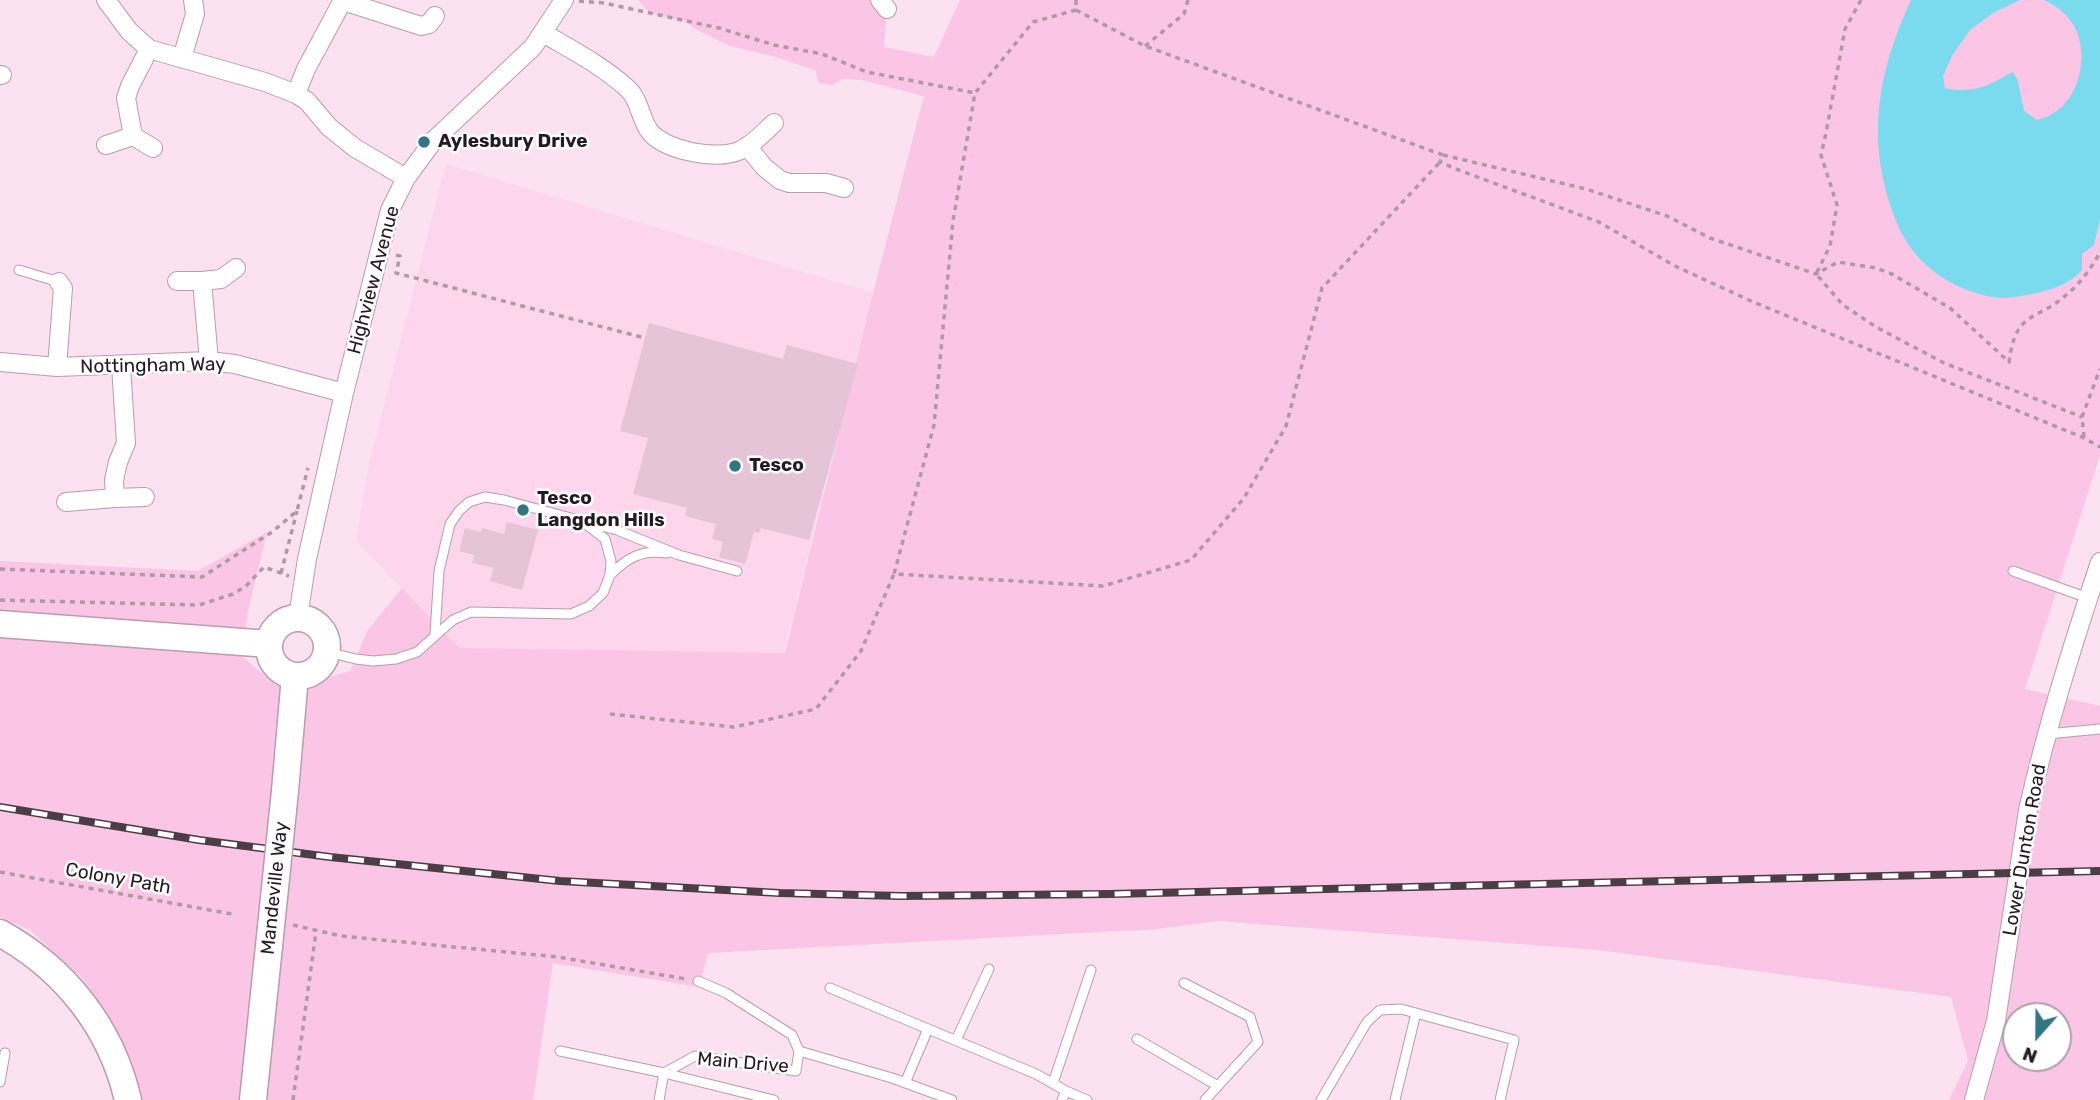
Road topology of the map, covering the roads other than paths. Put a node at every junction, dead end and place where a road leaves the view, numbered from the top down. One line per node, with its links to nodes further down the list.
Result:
1 (106, 0): 7 (street)
2 (193, 0): 8 (street)
3 (564, 0): 6 (street, Highview Avenue)
4 (343, 1): 5 (street); 9 (street)
5 (435, 16)
6 (543, 33): 13 (street); 15 (street, Highview Avenue)
7 (149, 49): 8 (street); 11 (street)
8 (182, 58): 9 (street)
9 (296, 94): 15 (street)
10 (774, 123): 13 (street)
11 (133, 136): 12 (street); 14 (street)
12 (106, 145)
13 (747, 146): 16 (street)
14 (153, 148)
15 (406, 178): 26 (street, Highview Avenue)
16 (844, 188)
17 (236, 268): 20 (street)
18 (19, 270): 21 (lane)
19 (177, 281): 20 (street)
20 (202, 281): 22 (street)
21 (59, 282): 25 (street)
22 (209, 361): 24 (street, Nottingham Way); 26 (street, Nottingham Way)
23 (0, 362): 25 (street, Nottingham Way)
24 (121, 366): 25 (street, Nottingham Way); 28 (street)
25 (57, 367)
26 (344, 393): 37 (street, Highview Avenue)
27 (145, 497): 28 (street)
28 (115, 498): 29 (street)
29 (66, 502)
30 (582, 521): 31 (lane); 35 (lane); 39 (lane)
31 (679, 555): 33 (lane); 35 (lane)
32 (2100, 562): 36 (street, Lower Dunton Road)
33 (737, 571)
34 (2013, 571): 36 (lane)
35 (610, 575): 39 (lane)
36 (2088, 598): 44 (street, Lower Dunton Road)
37 (298, 617): 40 (main road); 41 (main road)
38 (0, 624): 40 (main road)
39 (435, 634): 41 (lane)
40 (269, 644): 42 (main road)
41 (327, 652): 42 (main road)
42 (295, 676): 65 (main road, Mandeville Way, bridge)
43 (2100, 729): 44 (lane)
44 (2047, 734): 75 (street, Lower Dunton Road)
45 (0, 933): 64 (main road)
46 (989, 969): 54 (lane)
47 (1091, 970): 61 (lane)
48 (698, 981): 56 (lane)
49 (1184, 983): 62 (lane)
50 (830, 988): 52 (lane)
51 (1416, 1013): 72 (lane); 73 (lane); 74 (lane)
52 (928, 1029): 54 (lane); 60 (lane)
53 (1137, 1039): 62 (lane)
54 (956, 1041): 61 (lane)
55 (561, 1051): 58 (lane)
56 (799, 1051): 58 (lane, Main Drive); 60 (lane, Main Drive)
57 (5, 1053): 59 (lane)
58 (664, 1073): 66 (lane); 67 (lane)
59 (0, 1082)
60 (905, 1083): 68 (lane, Main Drive)
61 (1053, 1083): 63 (lane)
62 (1218, 1086): 71 (lane)
63 (1066, 1090): 69 (lane); 70 (lane)
64 (128, 1100)
65 (253, 1100)
66 (659, 1100)
67 (774, 1100)
68 (952, 1100)
69 (1062, 1100)
70 (1087, 1100)
71 (1205, 1100)
72 (1321, 1100)
73 (1395, 1100)
74 (1500, 1100)
75 (1973, 1100)

